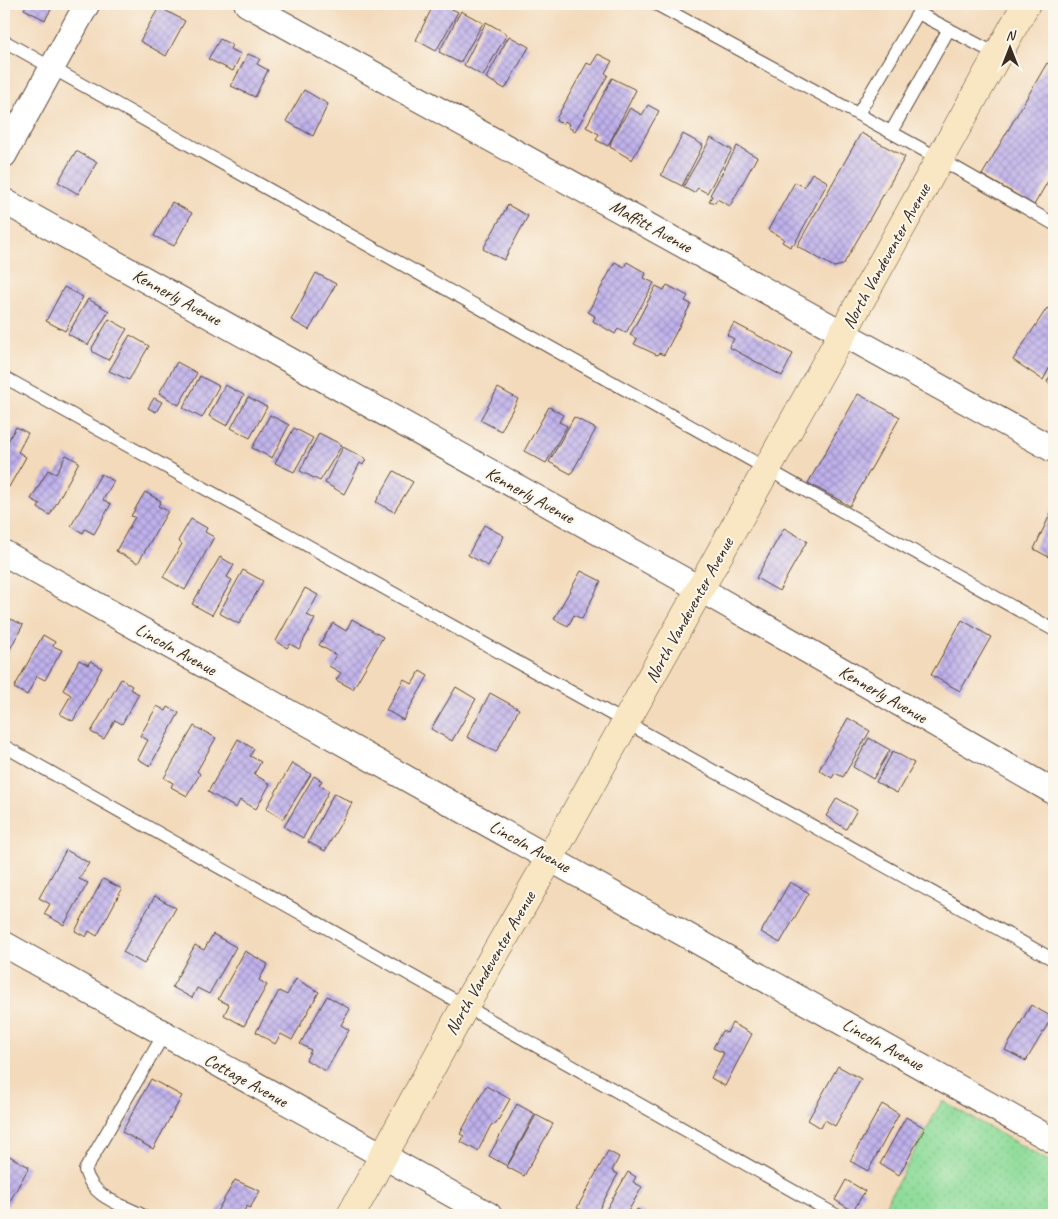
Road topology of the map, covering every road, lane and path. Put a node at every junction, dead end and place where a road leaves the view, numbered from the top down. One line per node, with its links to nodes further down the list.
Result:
1 (87, 4): 9 (street)
2 (247, 4): 16 (street, Maffitt Avenue)
3 (656, 4): 10 (lane)
4 (1026, 4): 8 (main road, North Vandeventer Avenue)
5 (920, 8): 6 (lane); 10 (lane)
6 (949, 29): 8 (lane); 11 (lane)
7 (4, 41): 9 (lane)
8 (998, 55): 13 (main road, North Vandeventer Avenue)
9 (52, 68): 12 (street); 19 (lane)
10 (858, 114): 11 (lane)
11 (891, 132): 13 (lane)
12 (4, 155)
13 (940, 159): 15 (lane); 16 (main road, North Vandeventer Avenue)
14 (4, 201): 21 (street, Kennerly Avenue)
15 (1054, 224)
16 (843, 332): 18 (street, Maffitt Avenue); 19 (main road, North Vandeventer Avenue)
17 (4, 377): 23 (lane)
18 (1054, 450)
19 (767, 468): 21 (main road, North Vandeventer Avenue); 22 (lane)
20 (4, 553): 26 (street, Lincoln Avenue)
21 (700, 589): 23 (main road, North Vandeventer Avenue); 25 (street, Kennerly Avenue)
22 (1054, 630)
23 (626, 722): 26 (main road, North Vandeventer Avenue); 28 (lane)
24 (4, 746): 29 (lane)
25 (1054, 792)
26 (550, 858): 29 (main road, North Vandeventer Avenue); 31 (street, Lincoln Avenue)
27 (4, 944): 30 (street, Cottage Avenue)
28 (1054, 960)
29 (465, 1006): 32 (main road, North Vandeventer Avenue); 36 (lane)
30 (164, 1034): 32 (street, Cottage Avenue); 33 (lane)
31 (1054, 1141)
32 (384, 1156): 34 (main road, North Vandeventer Avenue); 35 (street, Cottage Avenue)
33 (142, 1215)
34 (351, 1215)
35 (489, 1215)
36 (836, 1215)

